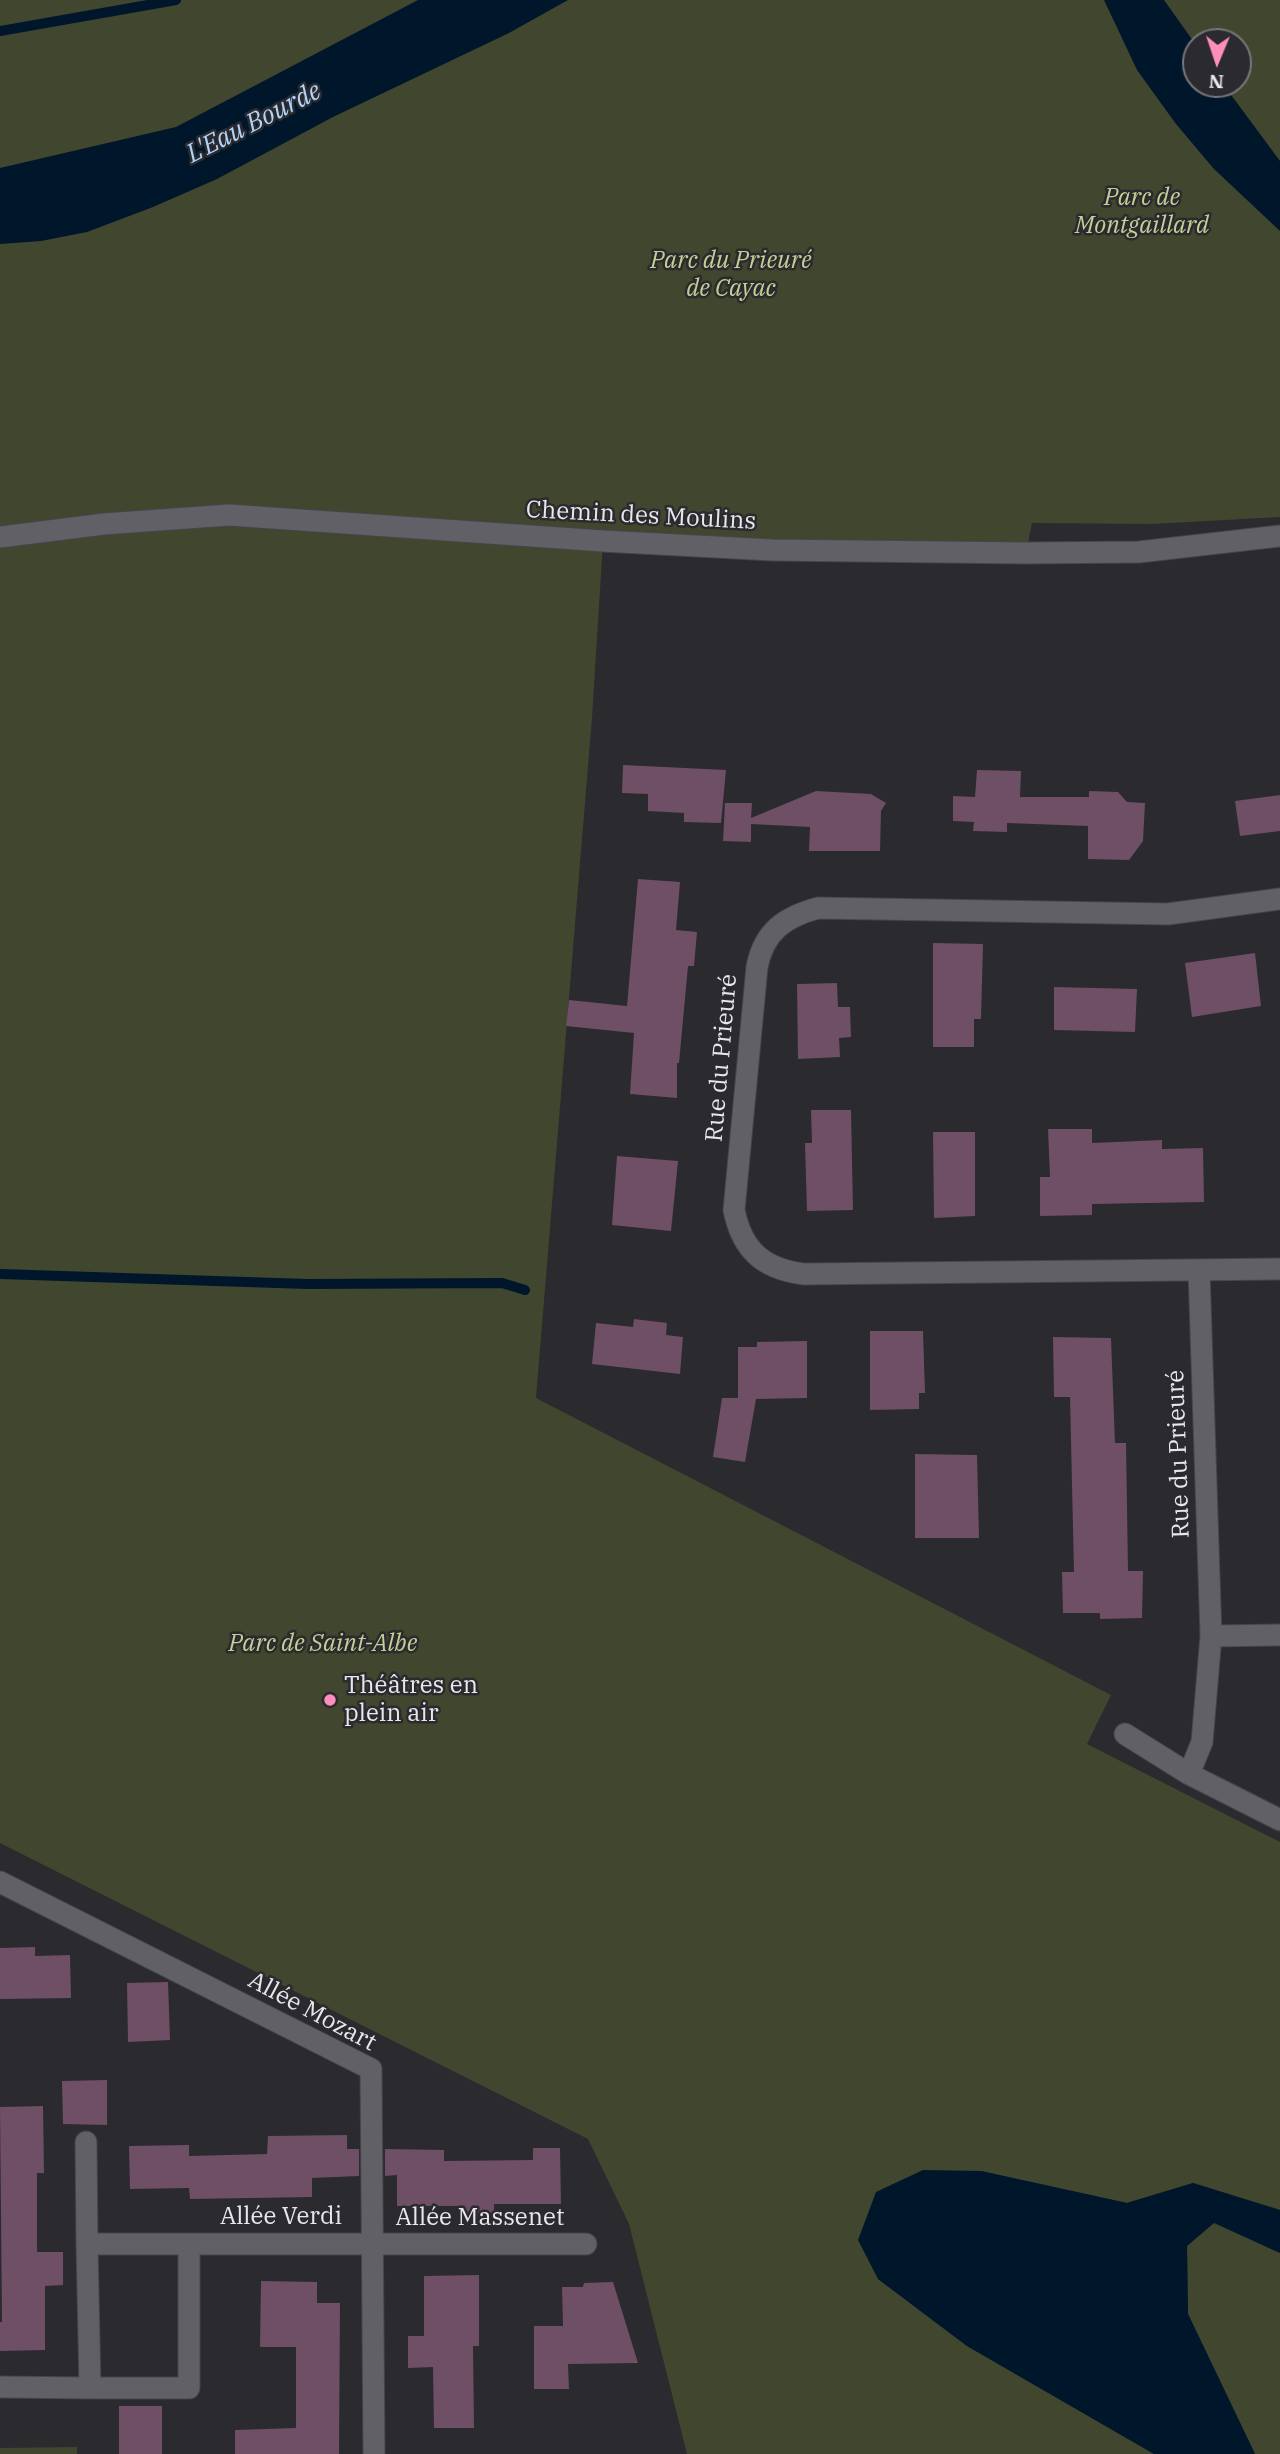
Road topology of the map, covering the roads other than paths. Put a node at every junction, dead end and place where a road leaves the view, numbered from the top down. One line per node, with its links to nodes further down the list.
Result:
1 (1280, 536): 2 (street, Chemin des Moulins)
2 (0, 537)
3 (1280, 900): 5 (street, Rue du Prieuré)
4 (1280, 1269): 5 (street, Rue du Prieuré)
5 (1199, 1271): 7 (street, Rue du Prieuré)
6 (1280, 1635): 7 (street)
7 (1211, 1636): 9 (street, Rue du Prieuré)
8 (1125, 1734): 9 (street)
9 (1189, 1774): 10 (street)
10 (1280, 1820)
11 (0, 1882): 13 (street, Allée Mozart)
12 (86, 2142): 14 (street)
13 (373, 2243): 15 (street, Allée Verdi); 16 (street, Allée Massenet); 19 (street, Allée Mozart)
14 (87, 2244): 15 (street, Allée Verdi); 18 (street)
15 (189, 2244): 18 (street, Allée Verdi)
16 (586, 2244)
17 (0, 2387): 18 (street, Allée Verdi)
18 (90, 2388)
19 (374, 2454)

